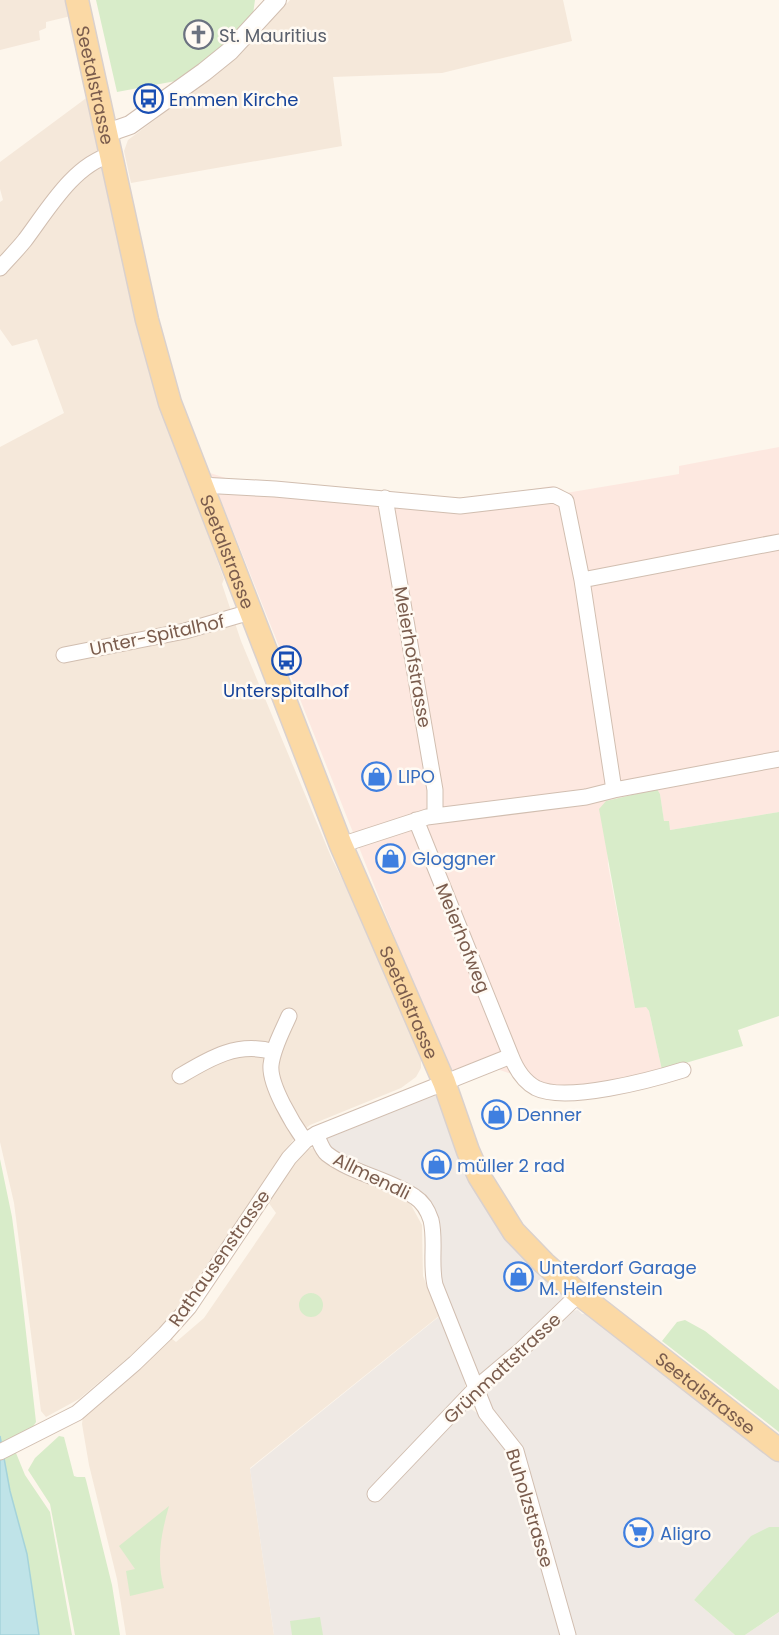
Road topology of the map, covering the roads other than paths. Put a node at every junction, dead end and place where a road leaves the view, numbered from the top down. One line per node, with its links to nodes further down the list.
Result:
1 (77, 0): 3 (main road, Seetalstrasse)
2 (277, 0): 3 (street)
3 (107, 133): 4 (main road, Seetalstrasse)
4 (111, 155): 5 (street); 6 (main road, Seetalstrasse)
5 (0, 268)
6 (201, 485): 7 (street); 10 (main road, Seetalstrasse)
7 (385, 498): 9 (street); 14 (street, Meierhofstrasse)
8 (779, 542): 9 (street)
9 (582, 580): 13 (street)
10 (250, 612): 11 (street, Unter-Spitalhof); 16 (main road, Seetalstrasse)
11 (64, 655)
12 (779, 759): 13 (street)
13 (614, 790): 14 (street)
14 (435, 816): 15 (street)
15 (416, 820): 16 (street); 19 (street, Meierhofweg)
16 (341, 845): 22 (main road, Seetalstrasse)
17 (289, 1016): 18 (street)
18 (274, 1052): 21 (street); 23 (street)
19 (511, 1056): 20 (street); 22 (street, Seetalstrasse)
20 (683, 1070)
21 (180, 1076)
22 (444, 1082): 23 (street, Rathausenstrasse); 24 (main road, Seetalstrasse)
23 (310, 1137): 25 (street, Allmendli); 27 (street, Rathausenstrasse)
24 (579, 1294): 25 (street, Grünmattstrasse); 26 (main road, Seetalstrasse)
25 (476, 1388): 28 (street, Grünmattstrasse); 29 (street, Buholzstrasse)
26 (779, 1450)
27 (0, 1452)
28 (375, 1494)
29 (568, 1635)

